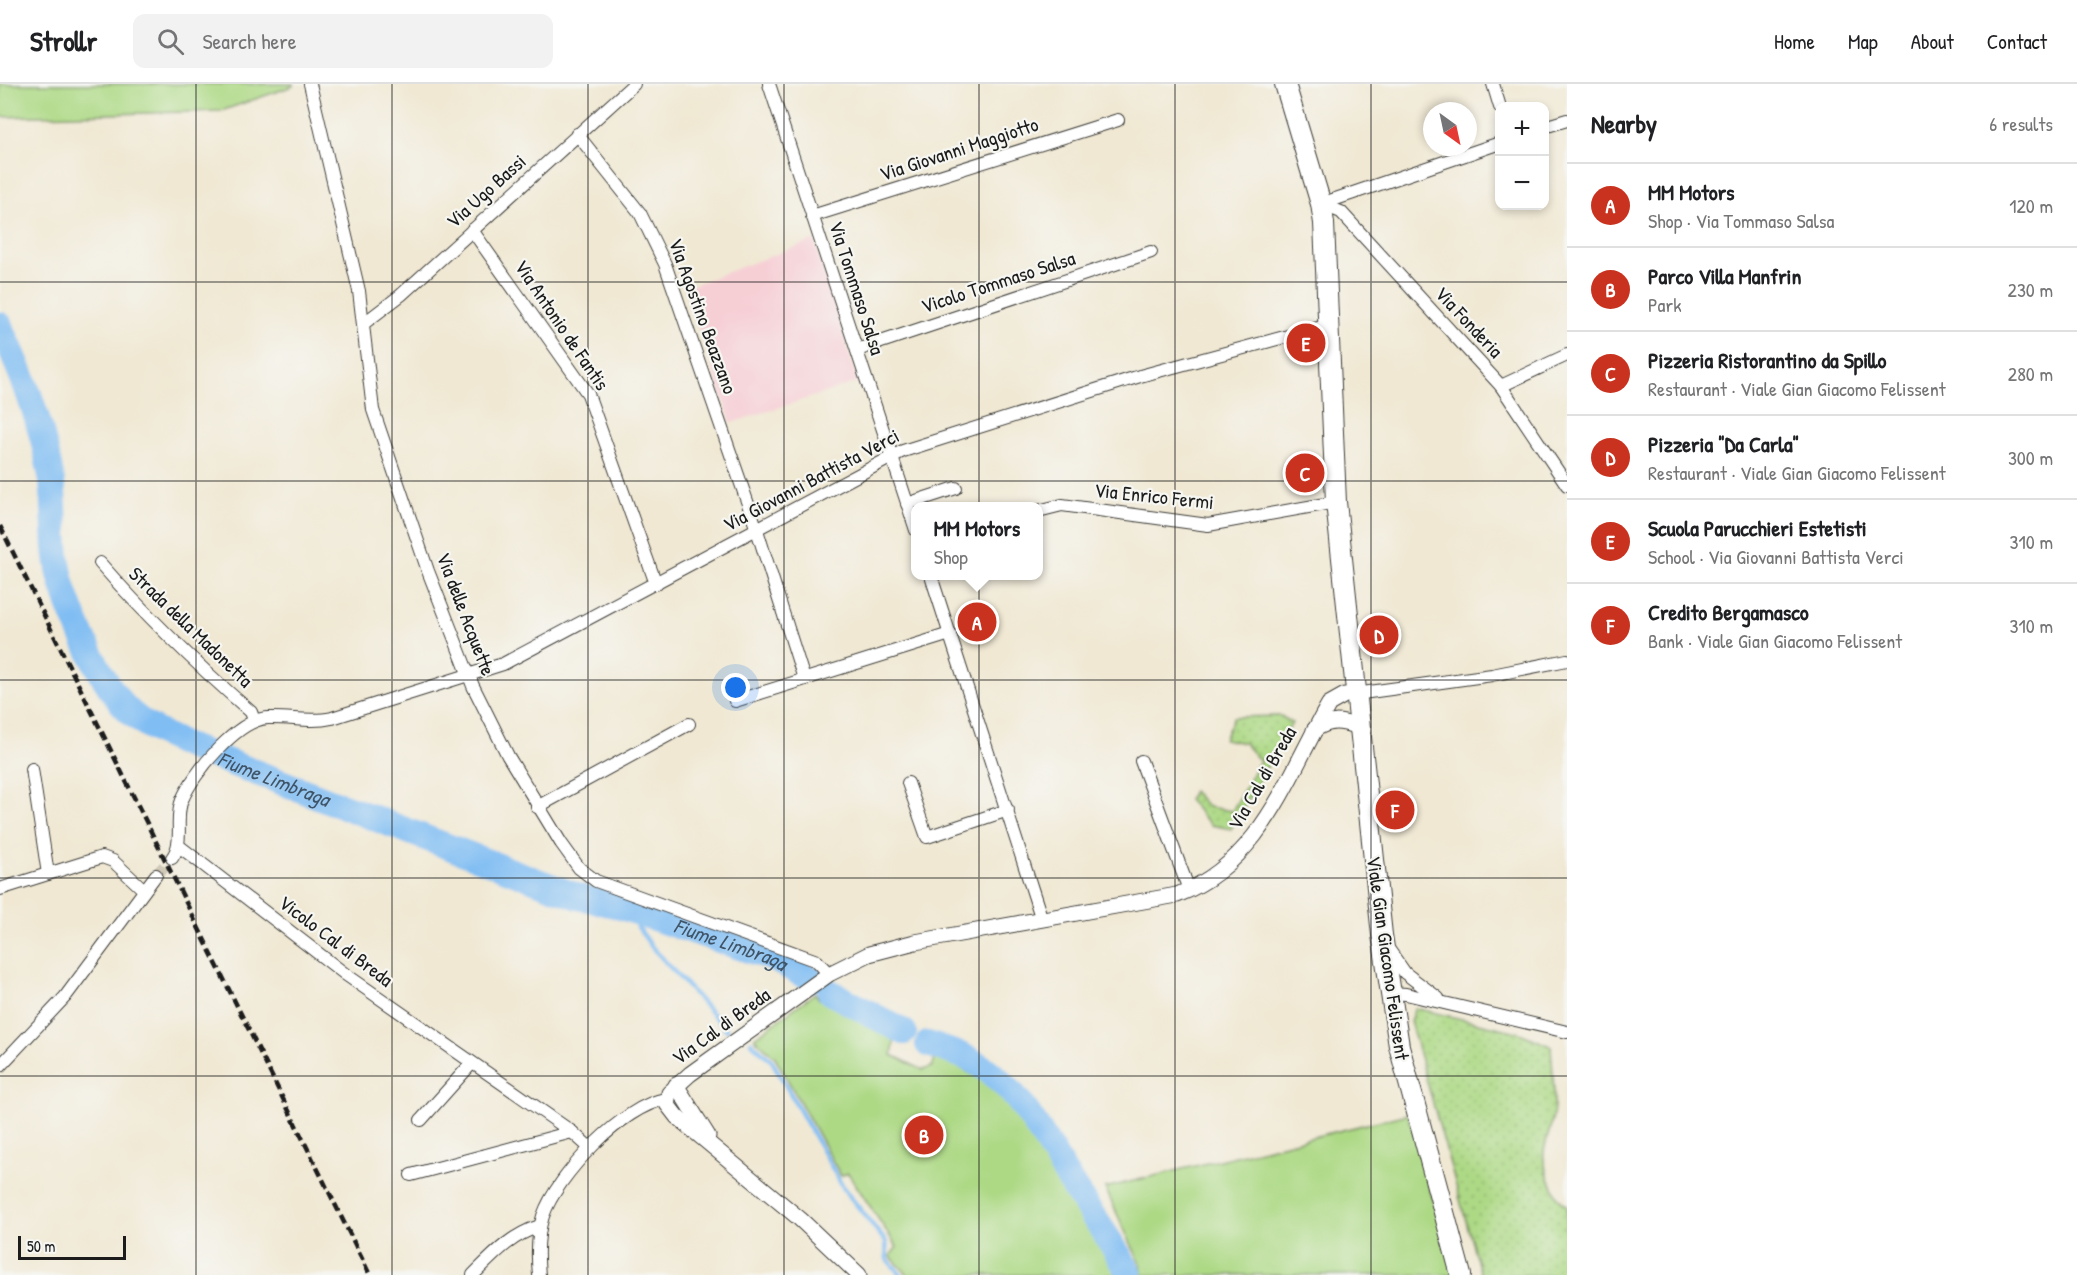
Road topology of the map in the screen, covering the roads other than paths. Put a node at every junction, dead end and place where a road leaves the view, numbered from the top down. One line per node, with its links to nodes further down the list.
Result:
1 (310, 84): 16 (street, Via delle Acquette)
2 (634, 84): 10 (street, Via Ugo Bassi)
3 (768, 84): 13 (street, Via Tommaso Salsa)
4 (1285, 84): 12 (main road, Viale Gian Giacomo Felissent)
5 (1492, 84): 6 (street)
6 (1498, 102)
7 (1118, 120): 13 (street, Via Giovanni Maggiotto)
8 (1567, 120): 9 (street)
9 (1549, 126)
10 (577, 135): 14 (street, Via Ugo Bassi); 30 (street, Via Agostino Beazzano)
11 (1495, 145): 12 (street)
12 (1321, 204): 17 (main road, Viale Gian Giacomo Felissent); 20 (street, Via Fonderia)
13 (812, 216): 18 (street, Via Tommaso Salsa)
14 (472, 230): 16 (street, Via Ugo Bassi); 33 (street, Via Antonio de Fantis)
15 (1151, 252): 18 (street, Vicolo Tommaso Salsa)
16 (363, 324): 36 (street, Via delle Acquette)
17 (1329, 325): 21 (street, Via Giovanni Battista Verci); 25 (main road, Viale Gian Giacomo Felissent)
18 (857, 350): 21 (street, Via Tommaso Salsa)
19 (1567, 355): 20 (street)
20 (1501, 386): 22 (street, Via Fonderia)
21 (891, 456): 27 (street, Via Tommaso Salsa); 30 (street, Via Giovanni Battista Verci)
22 (1567, 485)
23 (956, 488): 24 (street)
24 (913, 502)
25 (1336, 502): 28 (street, Via Enrico Fermi); 38 (main road, Viale Gian Giacomo Felissent)
26 (911, 503): 27 (street)
27 (907, 504): 29 (street, Via Tommaso Salsa)
28 (1043, 510)
29 (911, 517)
30 (757, 530): 33 (street, Via Giovanni Battista Verci); 37 (street, Via Agostino Beazzano)
31 (100, 563): 40 (street, Strada della Madonetta)
32 (932, 580): 34 (street)
33 (656, 584): 36 (street, Via Giovanni Battista Verci)
34 (950, 634): 37 (street); 48 (street)
35 (1567, 660): 38 (street)
36 (469, 677): 40 (street); 47 (street, Via delle Acquette)
37 (804, 679): 39 (street)
38 (1355, 694): 42 (main road, Viale Gian Giacomo Felissent); 43 (street, Via Cal di Breda)
39 (735, 701)
40 (254, 720): 49 (street)
41 (689, 724): 47 (street)
42 (1359, 727): 43 (street, Via Cal di Breda); 57 (main road, Viale Gian Giacomo Felissent)
43 (1314, 730): 55 (street, Via Cal di Breda)
44 (1141, 761): 55 (street)
45 (32, 769): 51 (street)
46 (908, 783): 48 (street)
47 (537, 807): 58 (street, Via delle Acquette)
48 (1008, 810): 56 (street)
49 (178, 846): 50 (street); 62 (street, Vicolo Cal di Breda)
50 (172, 858)
51 (48, 874): 53 (street); 54 (street)
52 (156, 875): 54 (street)
53 (0, 889)
54 (144, 890): 63 (street)
55 (1189, 891): 56 (street, Via Cal di Breda)
56 (1042, 920): 58 (street, Via Cal di Breda)
57 (1382, 935): 59 (main road, Viale Gian Giacomo Felissent); 60 (street)
58 (829, 974): 64 (street, Via Cal di Breda)
59 (1390, 993): 60 (street); 75 (main road, Viale Gian Giacomo Felissent)
60 (1449, 1004): 61 (street)
61 (1567, 1032)
62 (472, 1063): 66 (street); 67 (street, Vicolo Cal di Breda)
63 (0, 1066)
64 (676, 1085): 65 (street, Via Cal di Breda); 69 (street)
65 (666, 1099): 68 (street, Via Cal di Breda); 69 (street)
66 (421, 1120)
67 (572, 1132): 68 (street, Vicolo Cal di Breda); 70 (street)
68 (590, 1148): 71 (street, Via Cal di Breda)
69 (719, 1149): 74 (street)
70 (411, 1175)
71 (540, 1226): 72 (street); 73 (street, Via Cal di Breda)
72 (473, 1275)
73 (539, 1275)
74 (859, 1275)
75 (1461, 1275)

